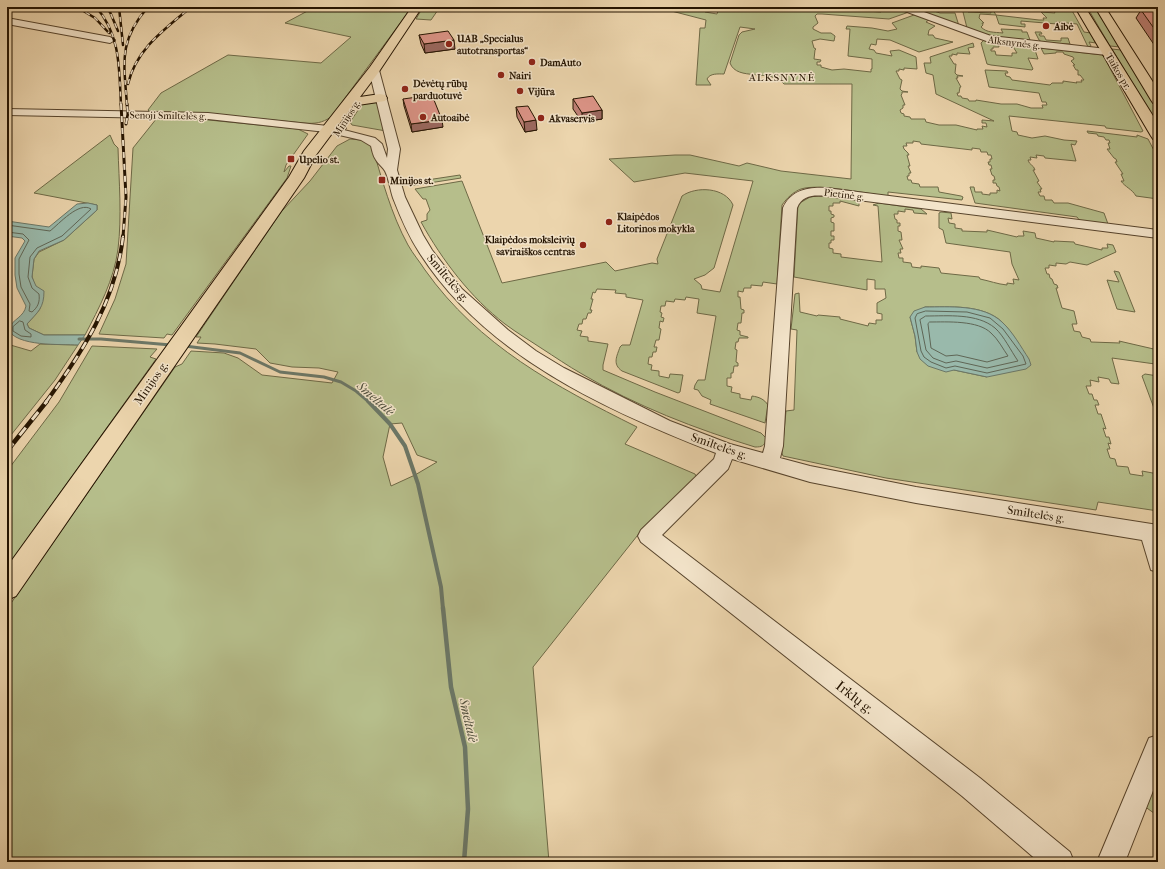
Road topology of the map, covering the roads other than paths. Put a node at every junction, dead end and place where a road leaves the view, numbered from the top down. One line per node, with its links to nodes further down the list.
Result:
1 (417, 7): 8 (main road, Minijos g.)
2 (902, 7): 7 (street, Alksnynės g.)
3 (1080, 7): 7 (main road, Taikos pr.)
4 (1100, 7): 10 (main road, Taikos pr.)
5 (7, 20): 6 (street)
6 (110, 40)
7 (1107, 52): 14 (main road, Taikos pr.)
8 (374, 70): 9 (street); 11 (main road, Minijos g.); 13 (main road, Minijos g.)
9 (380, 98): 11 (main road); 15 (street)
10 (1158, 100)
11 (358, 101): 13 (main road, Minijos g.)
12 (7, 112): 13 (street, Senoji Smiltelės g.)
13 (335, 130): 15 (street); 16 (street); 22 (main road, Minijos g.)
14 (1158, 136)
15 (391, 140): 16 (street)
16 (391, 170): 18 (street, Smiltelės g.)
17 (1158, 234): 19 (street, Pietinė g.)
18 (727, 450): 19 (street, Smiltelės g.); 24 (street, Irklų g.)
19 (768, 463): 20 (street, Smiltelės g.)
20 (1154, 533): 21 (street)
21 (1158, 563)
22 (7, 588)
23 (1158, 747): 25 (street)
24 (1060, 862)
25 (1111, 862)

